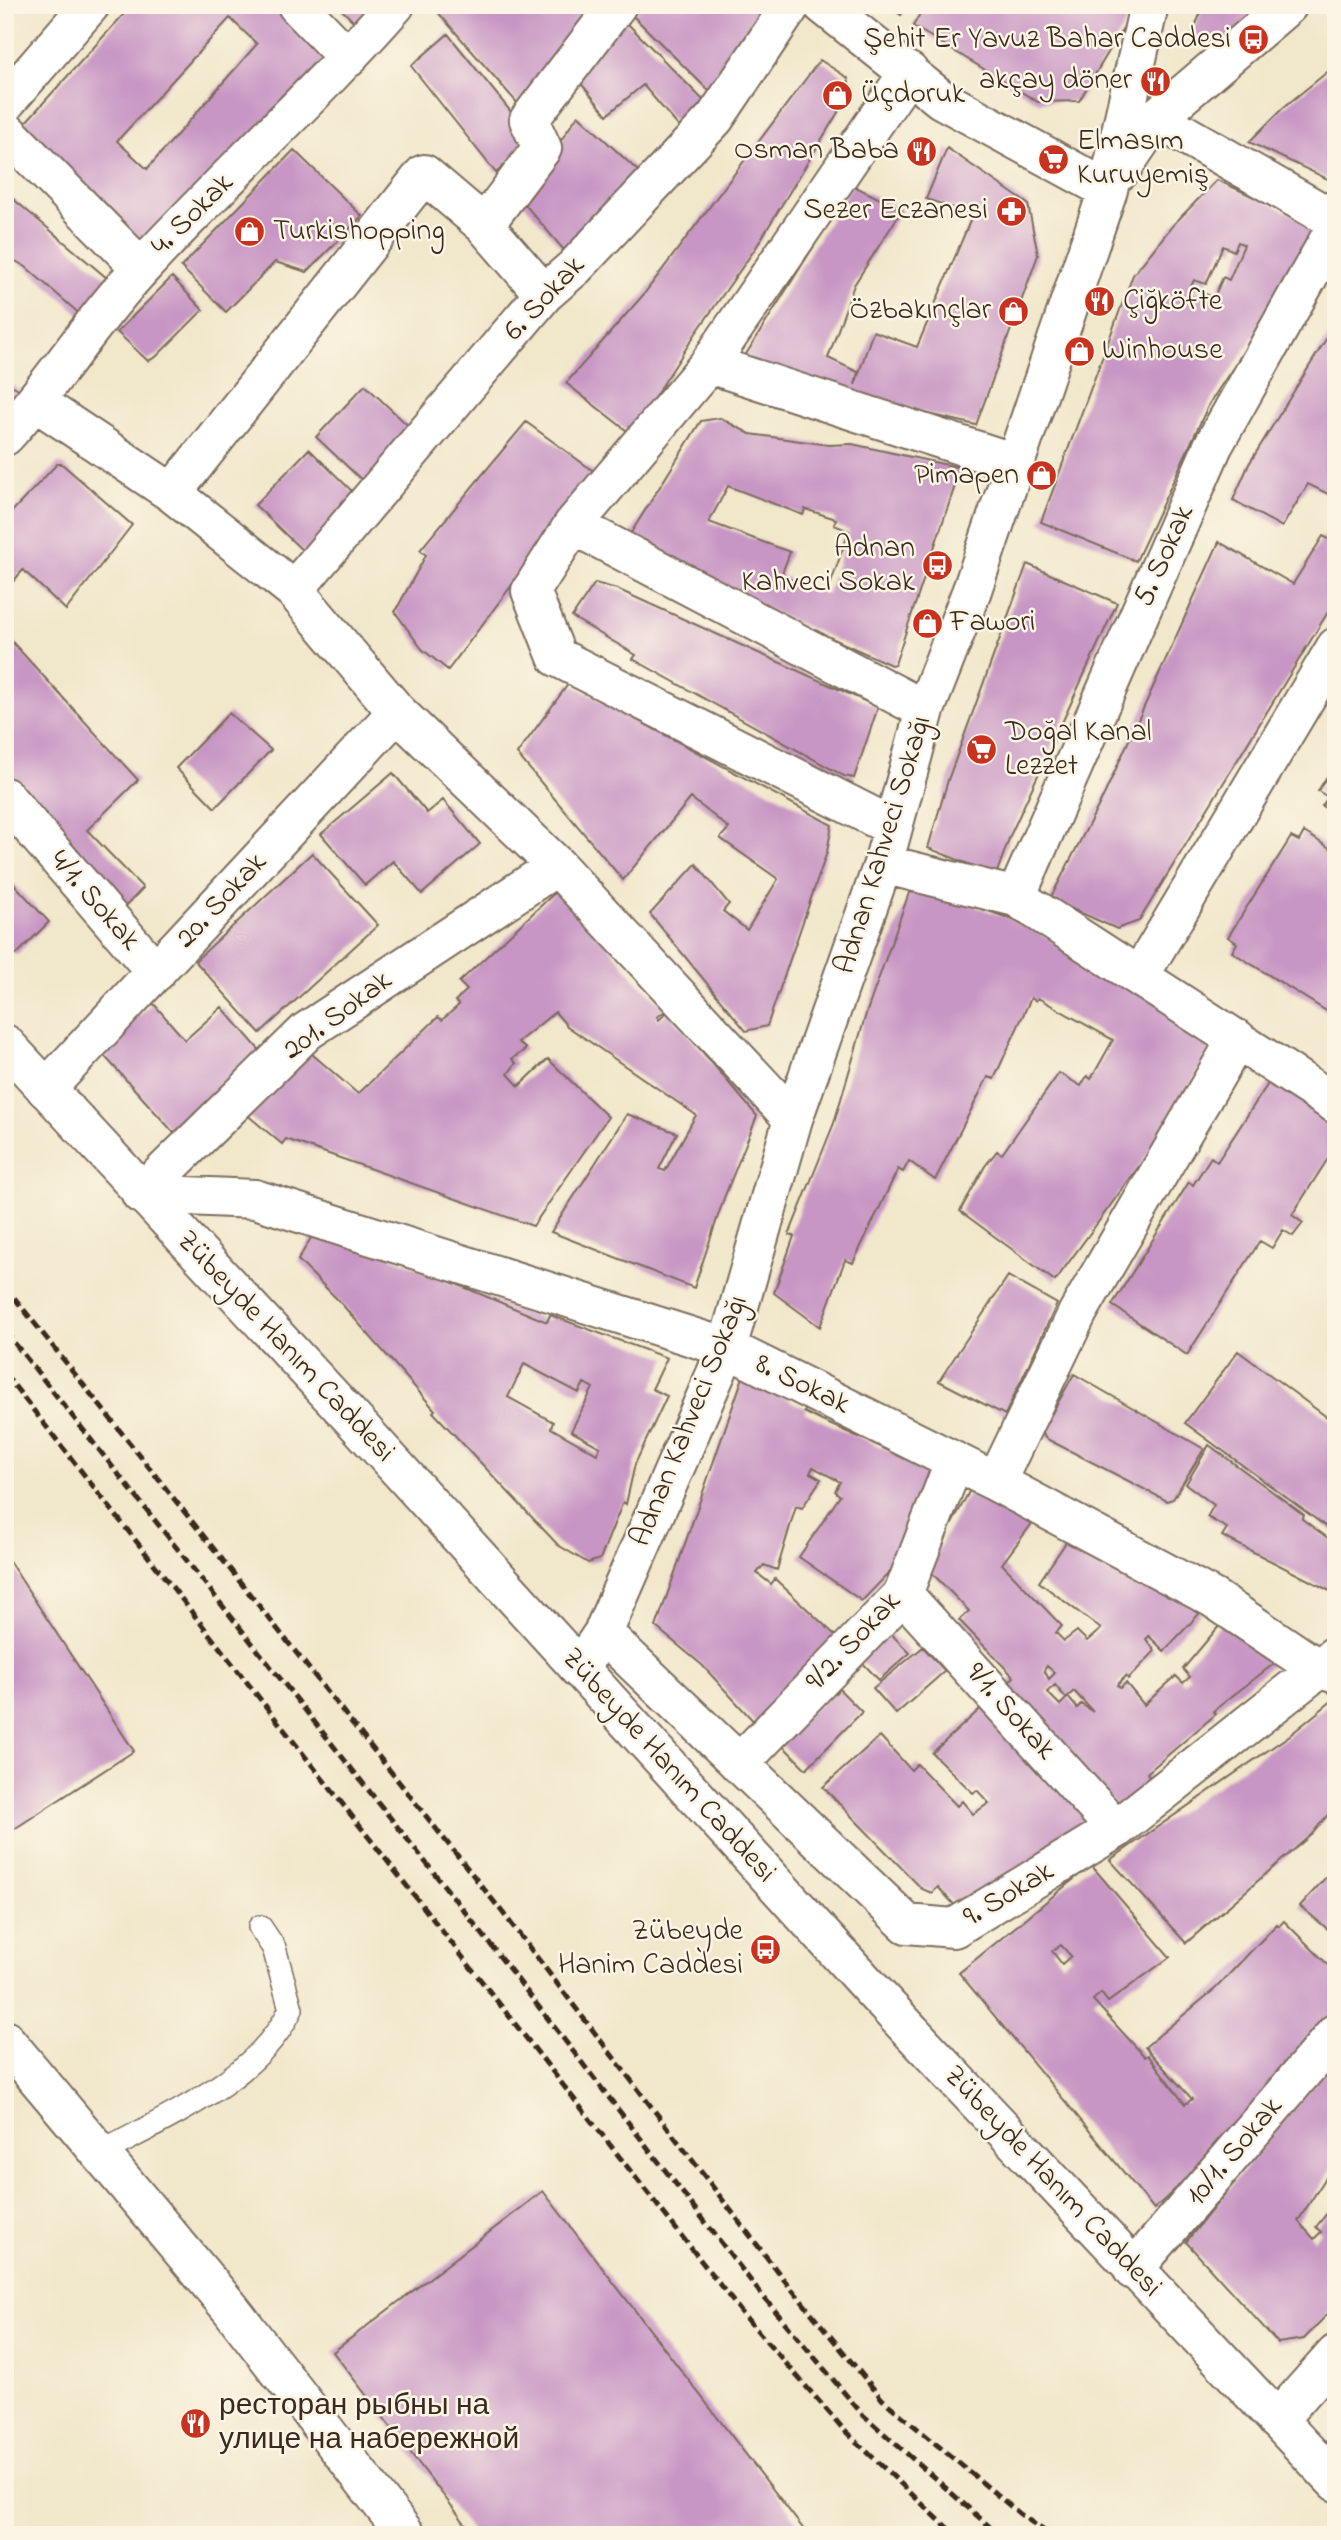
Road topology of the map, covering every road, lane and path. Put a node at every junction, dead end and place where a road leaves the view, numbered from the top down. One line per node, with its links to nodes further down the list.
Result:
1 (90, 5): 11 (street)
2 (298, 5): 9 (street)
3 (395, 5): 9 (street, 4. Sokak)
4 (617, 5): 16 (street)
5 (791, 5): 19 (street, 6. Sokak)
6 (823, 5): 10 (street)
7 (1149, 5): 14 (street, Adnan Kahveci Sokağı)
8 (1288, 5): 12 (street)
9 (348, 58): 18 (street, 4. Sokak)
10 (909, 72): 14 (street); 20 (street)
11 (5, 103)
12 (1156, 118): 14 (street); 15 (street)
13 (5, 130): 18 (street)
14 (1108, 190): 23 (street, Adnan Kahveci Sokağı)
15 (1336, 221)
16 (484, 225): 19 (street); 24 (street)
17 (1336, 227): 34 (street, 5. Sokak)
18 (141, 268): 21 (street, 4. Sokak)
19 (544, 294): 26 (street, 6. Sokak)
20 (709, 364): 23 (street); 25 (street)
21 (36, 402): 22 (street, 4. Sokak); 24 (street)
22 (5, 436)
23 (1015, 463): 28 (street, Adnan Kahveci Sokağı)
24 (172, 493): 26 (street)
25 (573, 524): 28 (street); 31 (street)
26 (294, 590): 29 (street)
27 (1336, 647): 36 (street)
28 (925, 710): 31 (street, Adnan Kahveci Sokağı)
29 (397, 712): 33 (street); 35 (street, 20. Sokak)
30 (5, 797): 35 (street, 4/1. Sokak)
31 (892, 827): 32 (street, Adnan Kahveci Sokağı)
32 (883, 864): 34 (street); 41 (street, Adnan Kahveci Sokağı)
33 (557, 866): 41 (street); 42 (street, 201. Sokak)
34 (1016, 897): 36 (street)
35 (156, 972): 39 (street, 20. Sokak)
36 (1140, 975): 37 (street)
37 (1237, 1039): 40 (street); 45 (street)
38 (5, 1044): 39 (street, Zübeyde Hanım Caddesi)
39 (46, 1089): 42 (street, Zübeyde Hanım Caddesi)
40 (1336, 1104)
41 (793, 1119): 43 (street, Adnan Kahveci Sokağı)
42 (141, 1194): 43 (street, 8. Sokak); 49 (street, Zübeyde Hanım Caddesi)
43 (727, 1348): 44 (street, 8. Sokak); 47 (street, Adnan Kahveci Sokağı)
44 (954, 1462): 45 (street, 8. Sokak); 46 (street, 9/2. Sokak)
45 (996, 1482): 48 (street, 8. Sokak)
46 (903, 1594): 50 (street, 9/2. Sokak); 51 (street, 9/1. Sokak)
47 (603, 1633): 49 (street, Adnan Kahveci Sokağı); 50 (street, 9. Sokak)
48 (1330, 1665): 51 (street, 9. Sokak)
49 (579, 1669): 58 (street, Zübeyde Hanım Caddesi)
50 (739, 1764): 51 (street, 9. Sokak)
51 (1116, 1829)
52 (260, 1927): 57 (lane)
53 (5, 2024): 56 (street)
54 (1336, 2033): 58 (street, 10/1. Sokak)
55 (5, 2040): 56 (street)
56 (42, 2080): 57 (street)
57 (101, 2153): 62 (street)
58 (1133, 2270): 60 (street, Zübeyde Hanım Caddesi)
59 (1336, 2354): 60 (street)
60 (1277, 2420): 61 (street, Zübeyde Hanım Caddesi)
61 (1336, 2482)
62 (406, 2535)

